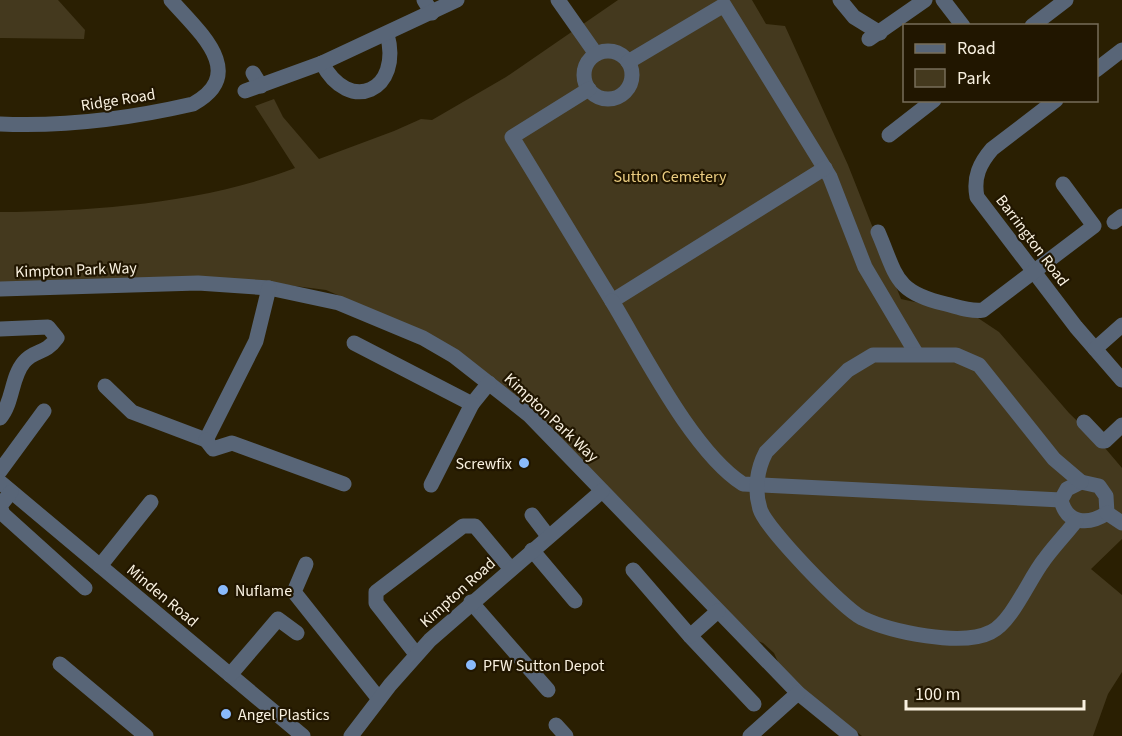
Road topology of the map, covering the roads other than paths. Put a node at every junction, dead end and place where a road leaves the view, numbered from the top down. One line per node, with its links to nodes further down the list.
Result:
1 (171, 0): 22 (street, Ridge Road)
2 (458, 0): 9 (street)
3 (558, 0): 14 (street)
4 (840, 0): 5 (street)
5 (925, 0)
6 (943, 0): 11 (street)
7 (1058, 0): 10 (street)
8 (1066, 0): 10 (street)
9 (428, 7): 12 (street)
10 (1037, 19)
11 (961, 24)
12 (387, 34): 16 (street); 16 (street)
13 (1122, 50): 17 (street)
14 (596, 54): 15 (street); 18 (street)
15 (628, 62): 18 (street); 24 (street)
16 (322, 63): 19 (street)
17 (1098, 68)
18 (589, 89): 32 (street)
19 (245, 91)
20 (931, 102): 23 (street)
21 (1054, 102): 27 (street, Barrington Road)
22 (0, 124)
23 (890, 135)
24 (825, 168): 32 (street); 37 (street)
25 (1063, 184): 27 (street)
26 (878, 232): 27 (street)
27 (1034, 272): 36 (street, Barrington Road)
28 (107, 286): 29 (street, Kimpton Park Way); 30 (street, Kimpton Park Way); 31 (street)
29 (269, 288): 39 (street, Kimpton Park Way); 46 (street)
30 (0, 289)
31 (0, 299)
32 (612, 301): 52 (street)
33 (1122, 326): 36 (street)
34 (0, 328): 43 (street)
35 (354, 343): 41 (street)
36 (1095, 349): 38 (street, Barrington Road)
37 (916, 353): 48 (street); 52 (street)
38 (1122, 380)
39 (489, 383): 41 (street); 53 (street, Kimpton Park Way)
40 (105, 386): 46 (street)
41 (472, 404): 50 (street)
42 (44, 411): 47 (street)
43 (0, 418)
44 (1084, 422): 45 (street)
45 (1122, 425)
46 (206, 440): 49 (street)
47 (0, 471)
48 (1081, 482): 54 (street); 56 (street)
49 (344, 484)
50 (431, 486)
51 (6, 487): 63 (street, Minden Road); 66 (street)
52 (757, 487): 54 (street); 58 (street)
53 (603, 491): 60 (street, Kimpton Road); 69 (street, Kimpton Park Way)
54 (1061, 500): 58 (street)
55 (151, 502): 63 (street)
56 (1107, 513): 58 (street); 59 (street)
57 (532, 515): 60 (street)
58 (1076, 521)
59 (1122, 523)
60 (548, 536): 61 (street, Kimpton Road)
61 (531, 550): 64 (street, Kimpton Road); 67 (street)
62 (306, 564): 77 (street)
63 (100, 566): 74 (street, Minden Road)
64 (510, 568): 68 (street, Kimpton Road); 72 (street)
65 (633, 570): 71 (street)
66 (85, 588)
67 (575, 601)
68 (471, 602): 72 (street, Kimpton Road); 75 (street)
69 (718, 611): 71 (street); 76 (street, Kimpton Park Way)
70 (297, 633): 74 (street)
71 (690, 636): 78 (street)
72 (416, 654): 77 (street, Kimpton Road)
73 (60, 664): 80 (street)
74 (230, 675): 81 (street, Minden Road)
75 (548, 690)
76 (798, 693): 82 (street); 83 (street, Kimpton Park Way)
77 (379, 699): 79 (street, Kimpton Road)
78 (754, 704)
79 (360, 732)
80 (146, 736)
81 (303, 736)
82 (750, 736)
83 (851, 736)

